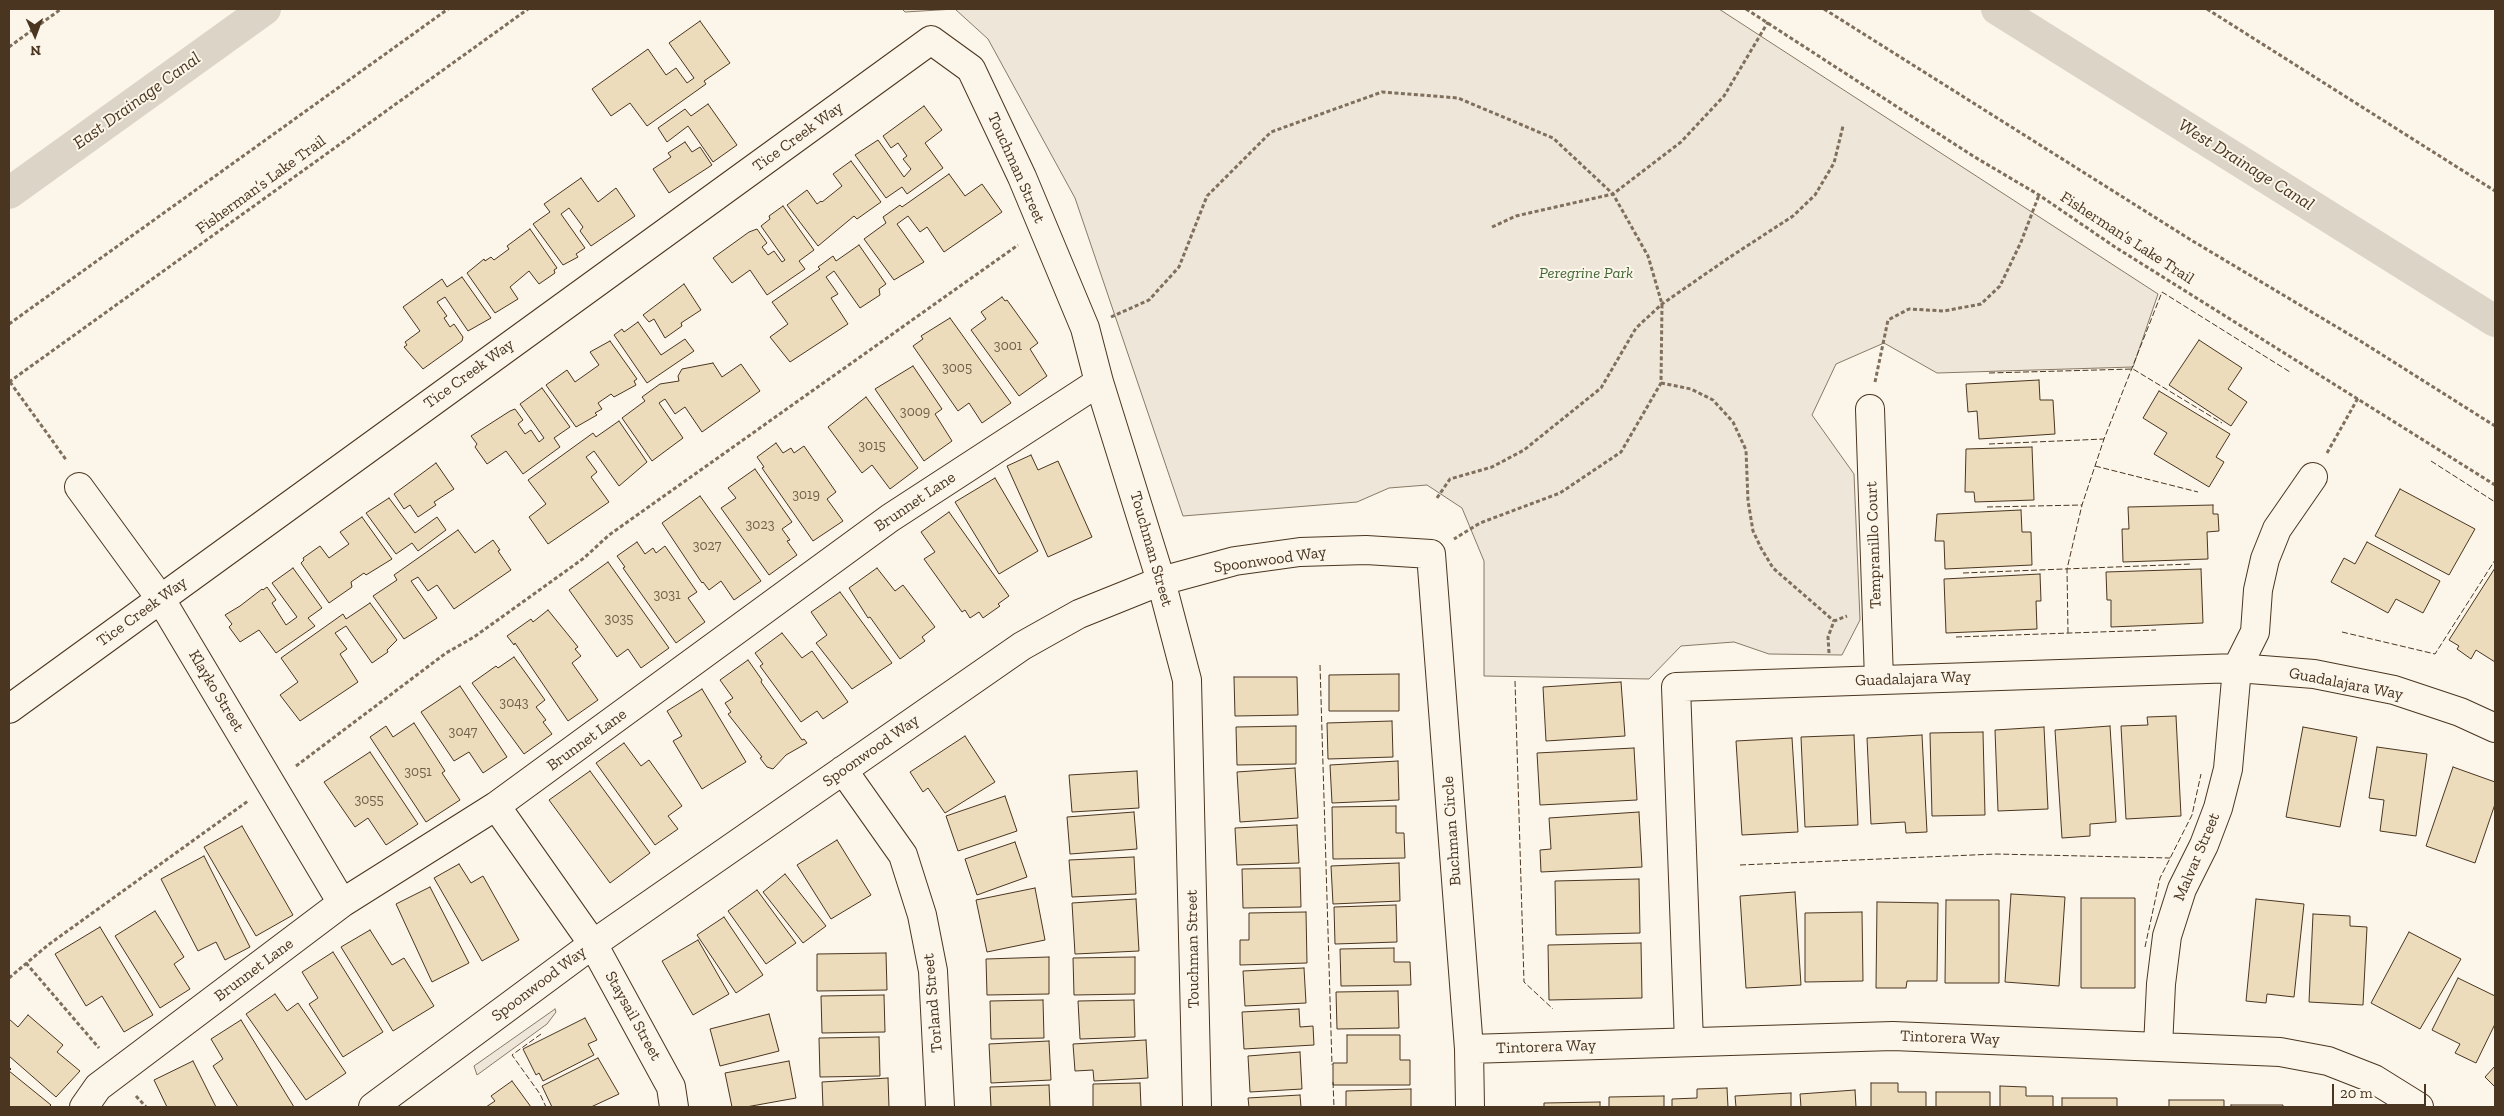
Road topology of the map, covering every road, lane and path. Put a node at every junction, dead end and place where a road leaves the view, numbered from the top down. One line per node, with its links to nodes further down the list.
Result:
1 (61, 9): 9 (path)
2 (448, 9): 17 (path)
3 (528, 9): 19 (path, Fisherman’s Lake Trail)
4 (1746, 9): 7 (path, Fisherman’s Lake Trail)
5 (1824, 9): 24 (path)
6 (2207, 9): 11 (path)
7 (1768, 22): 12 (path); 13 (path, Fisherman’s Lake Trail)
8 (931, 40): 18 (street, Touchman Street); 31 (street, Tice Creek Way)
9 (9, 47)
10 (1843, 126): 16 (path)
11 (2495, 191)
12 (1612, 194): 14 (path); 16 (path); 18 (path)
13 (2039, 195): 22 (path, Fisherman’s Lake Trail); 23 (path)
14 (1492, 227)
15 (1021, 243): 39 (path)
16 (1662, 304): 21 (path); 28 (path)
17 (9, 324)
18 (1086, 328): 20 (street, Touchman Street)
19 (9, 382): 25 (path)
20 (1099, 382): 30 (street, Touchman Street); 42 (street, Brunnet Lane)
21 (1661, 384): 29 (path); 33 (path)
22 (2358, 398): 26 (path); 27 (path, Fisherman’s Lake Trail)
23 (1870, 409): 36 (street, Tempranillo Court)
24 (2495, 426)
25 (74, 475): 31 (street, Klayko Street)
26 (2314, 477): 35 (street)
27 (2495, 485)
28 (1438, 498)
29 (1431, 554): 30 (street, Spoonwood Way); 49 (street, Buchman Circle)
30 (1161, 581): 40 (street, Spoonwood Way); 57 (street, Touchman Street)
31 (160, 598): 37 (street, Tice Creek Way); 43 (street, Klayko Street)
32 (1850, 614): 33 (path)
33 (1834, 621): 34 (path)
34 (1828, 658)
35 (2237, 668): 36 (street, Guadalajara Way); 38 (street, Guadalajara Way); 48 (street, Malvar Street)
36 (1879, 680): 47 (street, Guadalajara Way)
37 (9, 709)
38 (2495, 728)
39 (295, 767)
40 (843, 770): 44 (street, Spoonwood Way); 56 (street, Torland Street)
41 (254, 796): 45 (path)
42 (496, 806): 43 (street, Brunnet Lane); 44 (street, Staysail Street)
43 (342, 903): 50 (street, Brunnet Lane)
44 (594, 944): 54 (street, Spoonwood Way); 55 (street, Staysail Street)
45 (26, 963): 46 (path); 50 (path)
46 (9, 978)
47 (1689, 1042): 48 (street, Tintorera Way); 49 (street, Tintorera Way)
48 (2158, 1046): 59 (street, Tintorera Way)
49 (1469, 1049): 58 (street, Buchman Circle)
50 (118, 1072): 52 (street, Brunnet Lane)
51 (135, 1094): 53 (path)
52 (84, 1107)
53 (146, 1107)
54 (373, 1107)
55 (674, 1107)
56 (940, 1107)
57 (1197, 1107)
58 (1470, 1107)
59 (2420, 1107)

